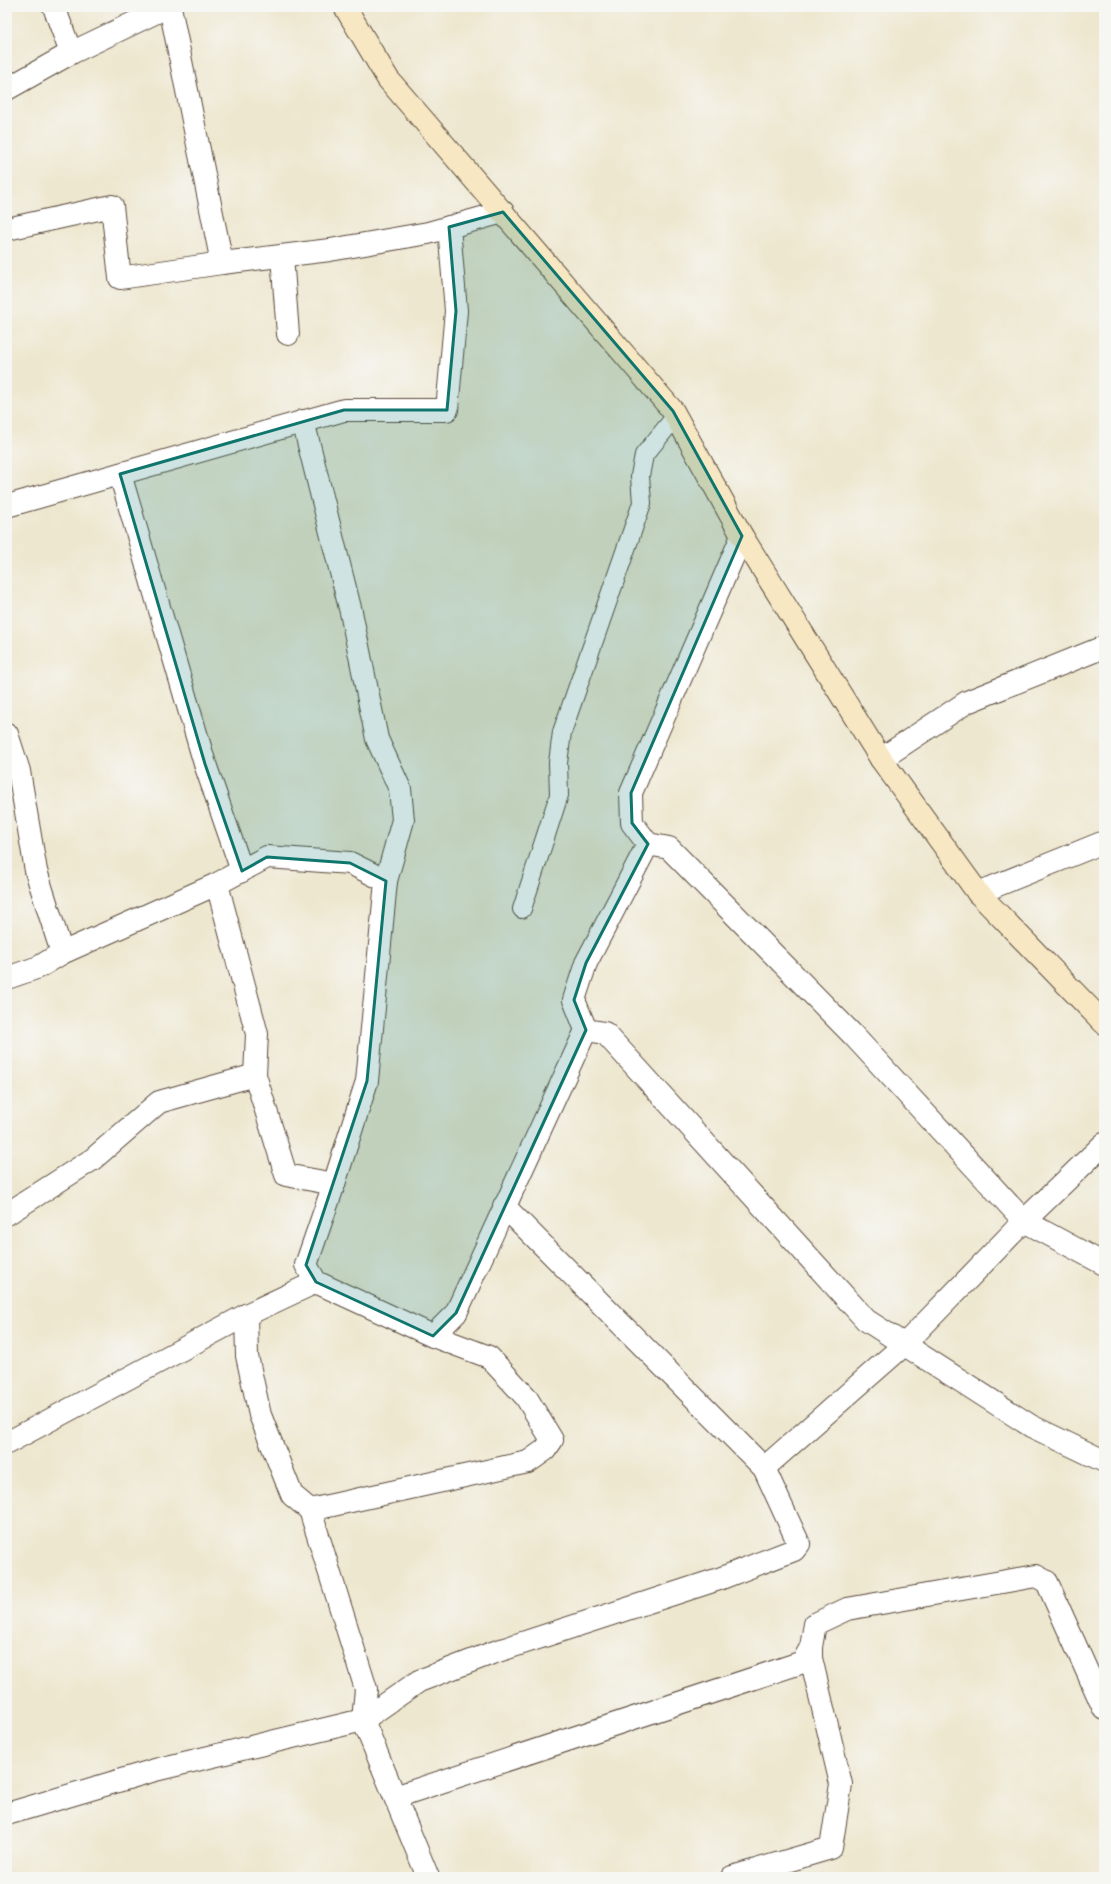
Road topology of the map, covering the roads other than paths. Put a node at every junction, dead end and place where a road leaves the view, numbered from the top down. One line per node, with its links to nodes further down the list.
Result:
1 (54, 7): 5 (street)
2 (167, 7): 5 (street)
3 (170, 7): 11 (street)
4 (344, 7): 7 (street)
5 (71, 53): 6 (street)
6 (7, 89)
7 (503, 212): 8 (street); 13 (street)
8 (449, 227): 10 (street); 14 (street)
9 (7, 229): 11 (street)
10 (282, 256): 11 (street); 12 (street)
11 (222, 263)
12 (288, 334)
13 (676, 416): 17 (street); 27 (lane)
14 (303, 421): 15 (street); 24 (street)
15 (120, 474): 16 (street); 23 (street)
16 (7, 506)
17 (742, 536): 20 (street); 22 (street)
18 (1104, 647): 20 (street)
19 (7, 734): 28 (street)
20 (881, 759): 26 (street)
21 (1104, 842): 26 (street)
22 (648, 844): 31 (street); 37 (street)
23 (242, 870): 24 (street); 25 (street)
24 (386, 881): 34 (street)
25 (217, 884): 28 (street); 32 (street)
26 (978, 893): 30 (street)
27 (522, 909)
28 (62, 953): 29 (street)
29 (7, 978)
30 (1104, 1023)
31 (586, 1030): 35 (street); 42 (street)
32 (255, 1075): 34 (street); 36 (street)
33 (1104, 1144): 37 (street)
34 (334, 1184): 39 (street)
35 (504, 1206): 41 (street); 45 (street)
36 (7, 1214)
37 (1024, 1221): 38 (street); 42 (street)
38 (1104, 1264)
39 (316, 1282): 40 (street); 41 (street)
40 (246, 1315): 43 (street); 46 (street)
41 (433, 1336): 46 (street)
42 (904, 1344): 44 (street); 45 (street)
43 (7, 1443)
44 (1104, 1462)
45 (764, 1468): 49 (street)
46 (310, 1510): 49 (street)
47 (811, 1647): 48 (street); 50 (street); 53 (street)
48 (1104, 1709)
49 (363, 1720): 50 (street); 51 (street)
50 (395, 1796): 52 (street)
51 (7, 1814)
52 (428, 1877)
53 (732, 1877)

